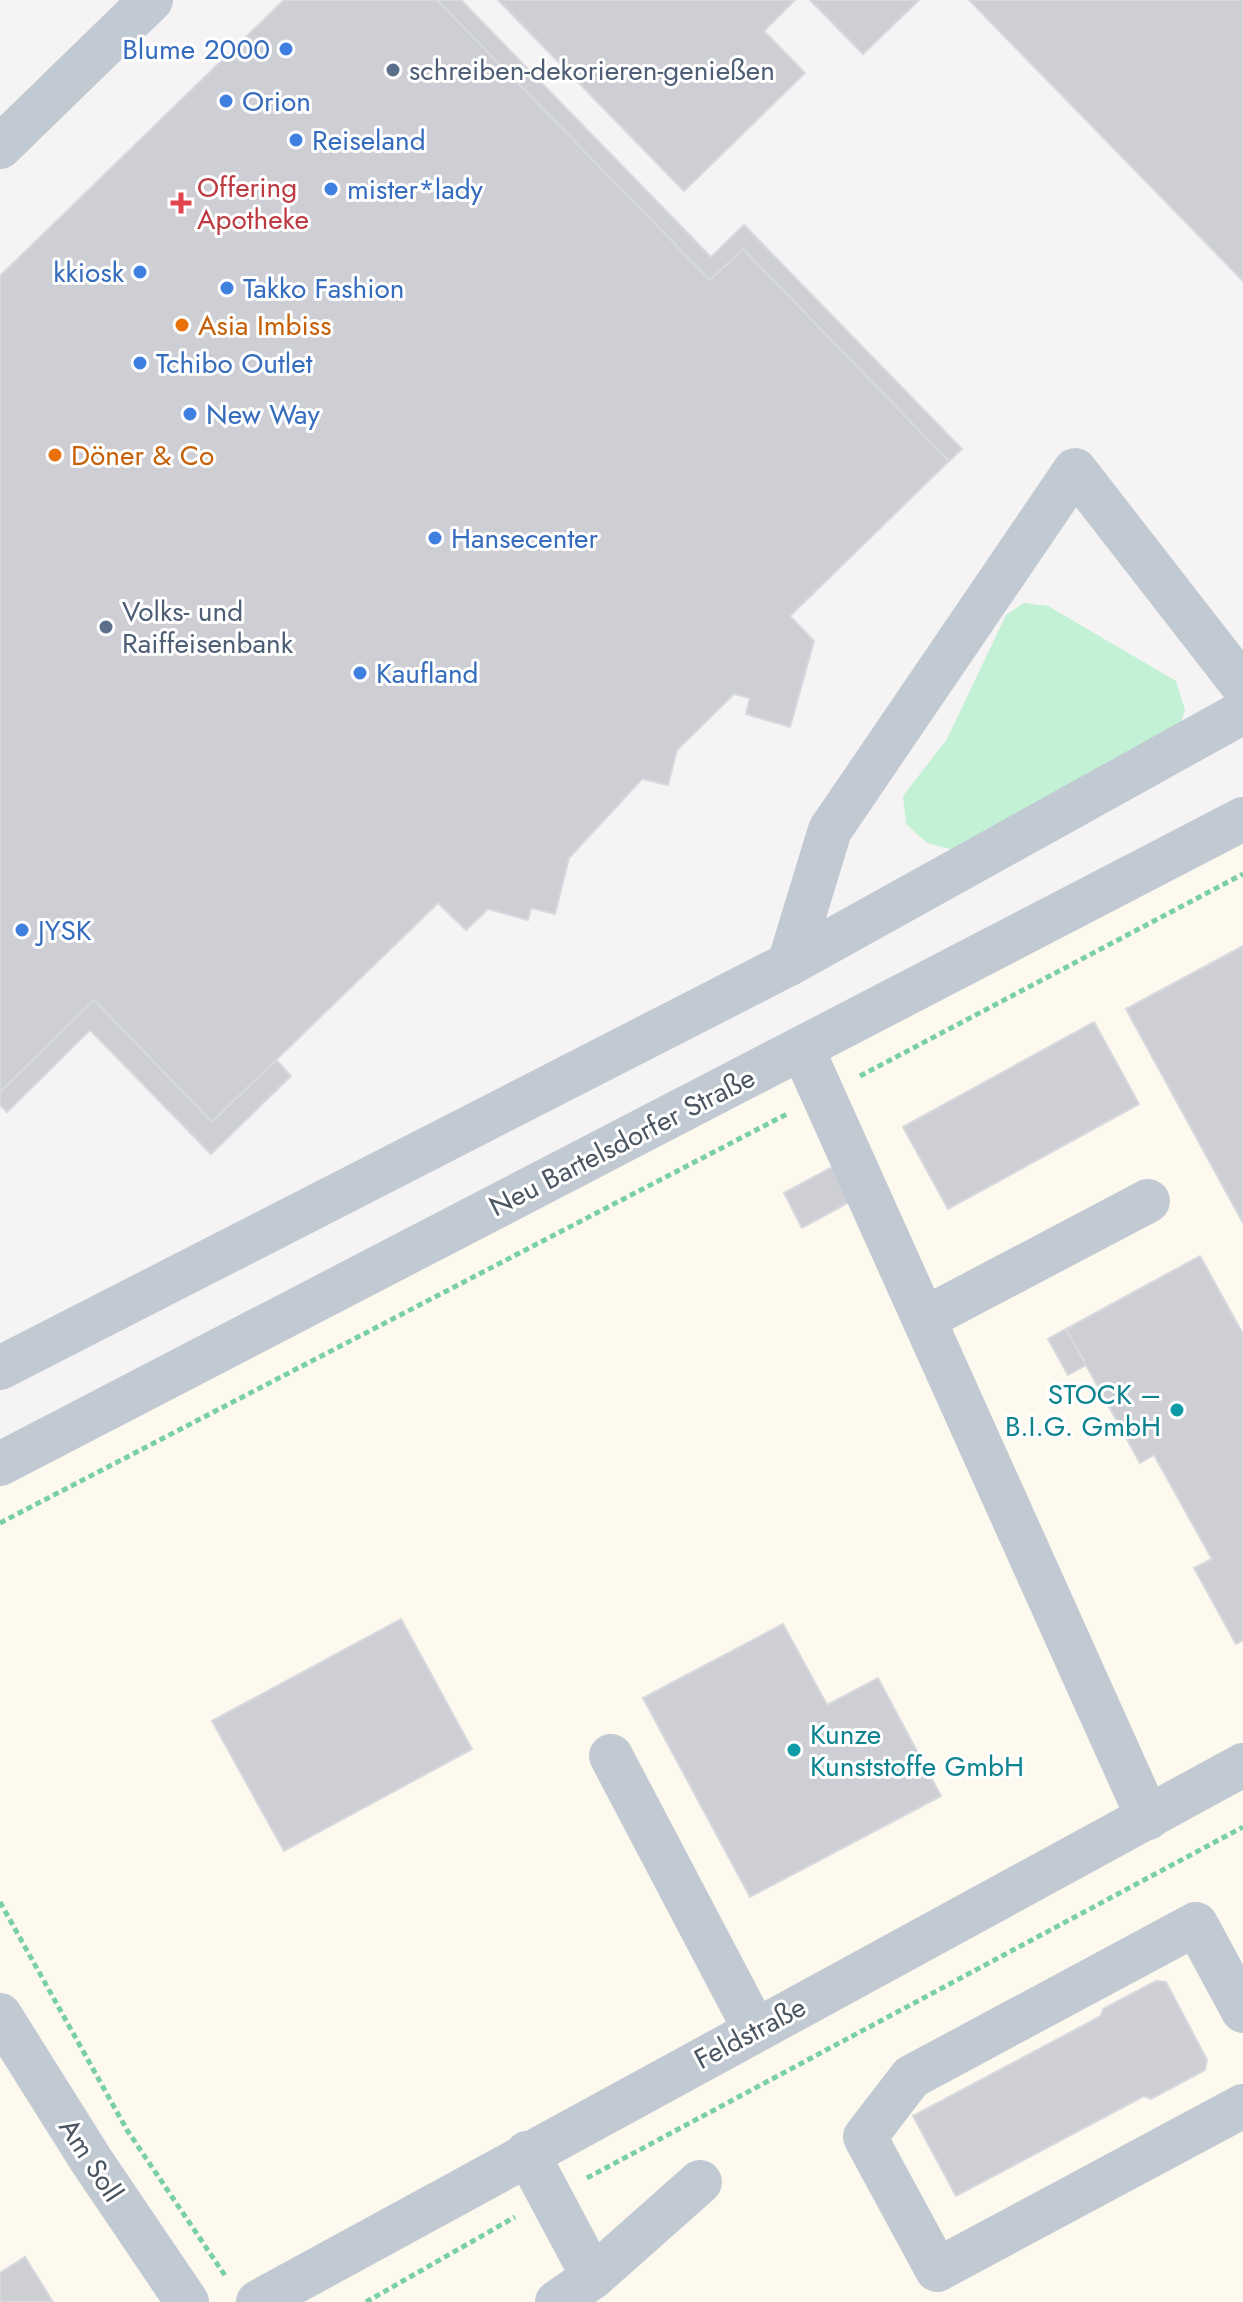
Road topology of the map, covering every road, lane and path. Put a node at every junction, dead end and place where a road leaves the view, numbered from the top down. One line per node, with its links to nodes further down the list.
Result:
1 (151, 0): 2 (street)
2 (0, 147)
3 (1243, 686): 7 (street)
4 (1243, 712): 7 (street)
5 (1243, 819): 8 (street, Neu Bartelsdorfer Straße)
6 (1243, 874): 9 (path)
7 (789, 964): 12 (street)
8 (802, 1048): 9 (street); 13 (street, Neu Bartelsdorfer Straße)
9 (824, 1095): 11 (street); 14 (path)
10 (1148, 1201): 11 (street)
11 (924, 1319): 17 (street)
12 (0, 1368)
13 (0, 1464)
14 (0, 1523)
15 (611, 1756): 21 (street)
16 (1243, 1765): 17 (street, Feldstraße)
17 (1148, 1818): 21 (street, Feldstraße)
18 (1243, 1827): 26 (path)
19 (0, 1902): 28 (path)
20 (1243, 2011): 23 (street)
21 (755, 2030): 24 (street, Feldstraße)
22 (5, 2034): 29 (street, Am Soll)
23 (1243, 2106)
24 (527, 2153): 26 (street); 28 (street, Feldstraße)
25 (700, 2182): 27 (street)
26 (550, 2198): 27 (street); 30 (path)
27 (593, 2277): 31 (street)
28 (244, 2293)
29 (187, 2302)
30 (366, 2302)
31 (557, 2302)

